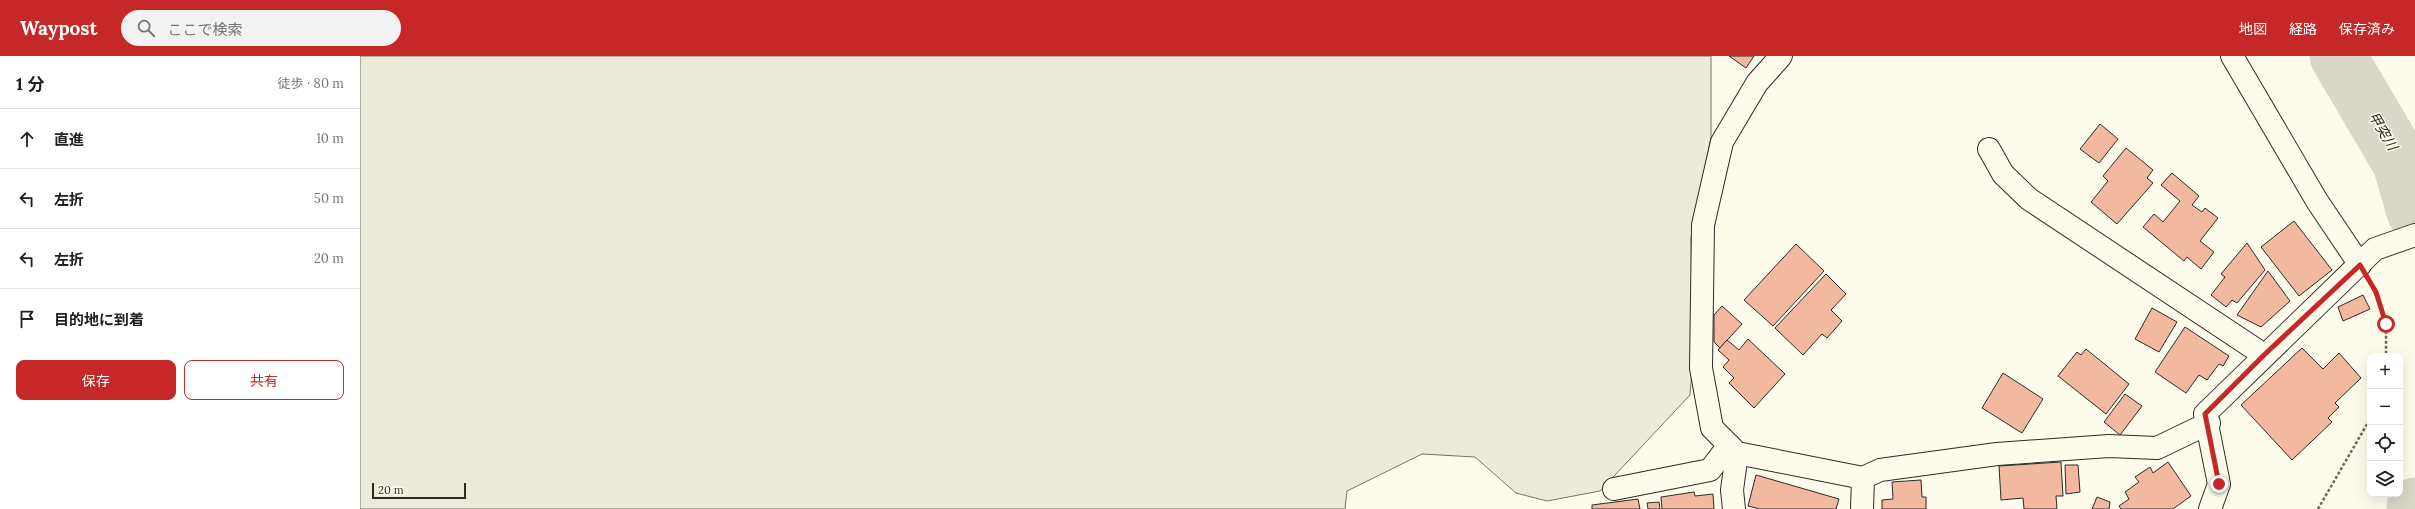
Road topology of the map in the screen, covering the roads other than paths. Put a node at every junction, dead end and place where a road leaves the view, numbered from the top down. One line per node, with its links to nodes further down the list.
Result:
1 (1781, 56): 8 (street)
2 (2232, 56): 5 (street)
3 (1989, 149): 6 (street)
4 (2415, 235): 5 (street)
5 (2360, 265): 6 (street)
6 (2264, 355): 7 (street)
7 (2208, 423): 9 (street); 13 (street)
8 (1733, 449): 9 (street); 10 (street); 11 (street)
9 (1863, 478): 12 (street)
10 (1614, 489)
11 (1734, 509)
12 (1862, 509)
13 (2210, 509)

